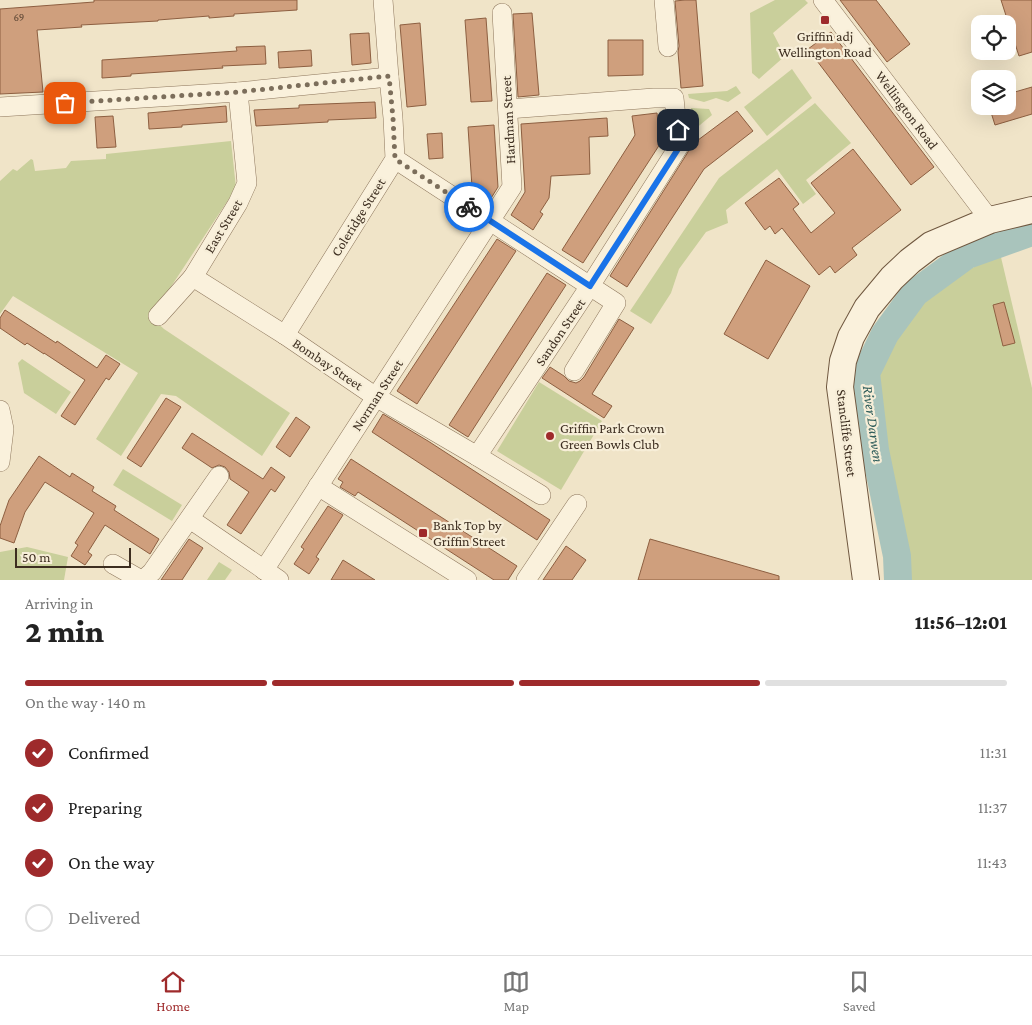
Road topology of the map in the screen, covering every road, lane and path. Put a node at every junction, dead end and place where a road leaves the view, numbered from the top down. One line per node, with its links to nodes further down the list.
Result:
1 (383, 0): 6 (street)
2 (664, 0): 5 (street)
3 (823, 0): 12 (street, Wellington Road)
4 (502, 13): 9 (street, Hardman Street)
5 (668, 47)
6 (389, 76): 7 (street); 10 (street)
7 (238, 92): 8 (street); 14 (street, East Street)
8 (0, 107)
9 (508, 109): 13 (street, Hardman Street); 15 (street, Sandon Street)
10 (395, 159): 13 (street); 17 (street, Coleridge Street)
11 (1032, 210): 12 (main road, Stancliffe Street)
12 (990, 220): 33 (main road, Stancliffe Street)
13 (490, 221): 15 (street); 19 (street, Norman Street)
14 (193, 276): 16 (street, East Street); 17 (street, Bombay Street)
15 (590, 286): 18 (street); 21 (street, Sandon Street)
16 (158, 316)
17 (285, 335): 19 (street, Bombay Street)
18 (574, 371)
19 (376, 397): 21 (street, Bombay Street); 24 (street, Norman Street)
20 (0, 410): 22 (street)
21 (477, 456): 25 (street, Bombay Street)
22 (0, 462)
23 (219, 476): 27 (street)
24 (318, 486): 29 (street, Norman Street); 31 (street)
25 (541, 495)
26 (577, 504): 32 (street)
27 (190, 519): 29 (street); 30 (street)
28 (113, 564): 30 (street)
29 (272, 575)
30 (142, 580)
31 (467, 580)
32 (526, 580)
33 (866, 580)

